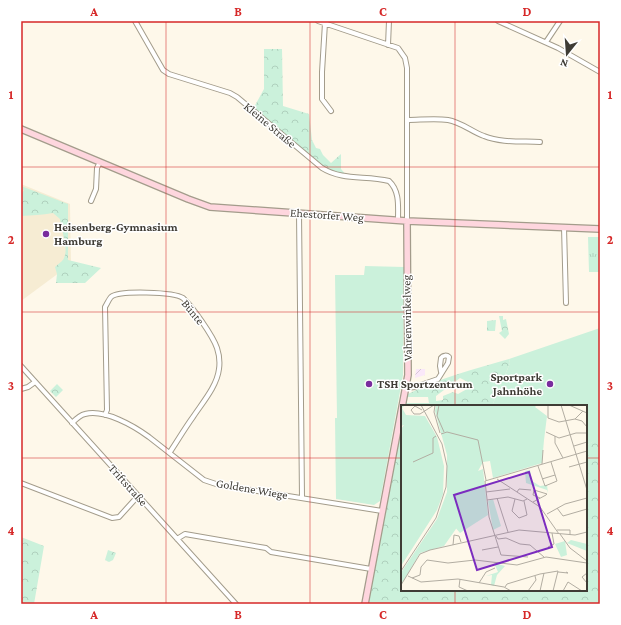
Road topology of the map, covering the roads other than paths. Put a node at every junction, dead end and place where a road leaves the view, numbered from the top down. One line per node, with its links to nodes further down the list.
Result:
1 (135, 21): 17 (street, Kleine Straße)
2 (318, 21): 6 (street)
3 (389, 21): 8 (street)
4 (498, 21): 7 (street)
5 (560, 21): 7 (street)
6 (325, 23): 8 (street); 10 (street)
7 (546, 42): 9 (street)
8 (388, 45): 11 (street)
9 (600, 72)
10 (331, 111)
11 (407, 120): 13 (street); 18 (street)
12 (21, 130): 14 (main road, Ehestorfer Weg)
13 (540, 142)
14 (100, 162): 15 (street); 16 (main road, Ehestorfer Weg)
15 (91, 201)
16 (299, 213): 17 (main road, Ehestorfer Weg); 34 (street)
17 (398, 220): 18 (main road, Ehestorfer Weg)
18 (407, 221): 19 (main road, Ehestorfer Weg); 26 (main road, Vahrenwinkelweg)
19 (564, 227): 20 (main road, Ehestorfer Weg); 21 (street)
20 (600, 229)
21 (566, 303)
22 (21, 366): 24 (street, Triftstraße)
23 (441, 372): 26 (street)
24 (34, 382): 25 (street); 30 (street, Triftstraße)
25 (21, 388)
26 (406, 388): 27 (main road, Vahrenwinkelweg)
27 (403, 405)
28 (401, 414): 35 (main road, Vahrenwinkelweg)
29 (105, 415): 30 (street, Goldene Wiege); 31 (street, Goldene Wiege); 31 (street, Bünte)
30 (72, 423): 33 (street, Triftstraße)
31 (170, 452): 34 (street, Goldene Wiege)
32 (21, 483): 33 (street)
33 (138, 496): 36 (street, Triftstraße)
34 (302, 497): 35 (street, Goldene Wiege)
35 (382, 511): 37 (main road, Vahrenwinkelweg)
36 (177, 539): 37 (street); 38 (street, Triftstraße)
37 (371, 569): 39 (main road, Vahrenwinkelweg)
38 (236, 604)
39 (364, 604)

